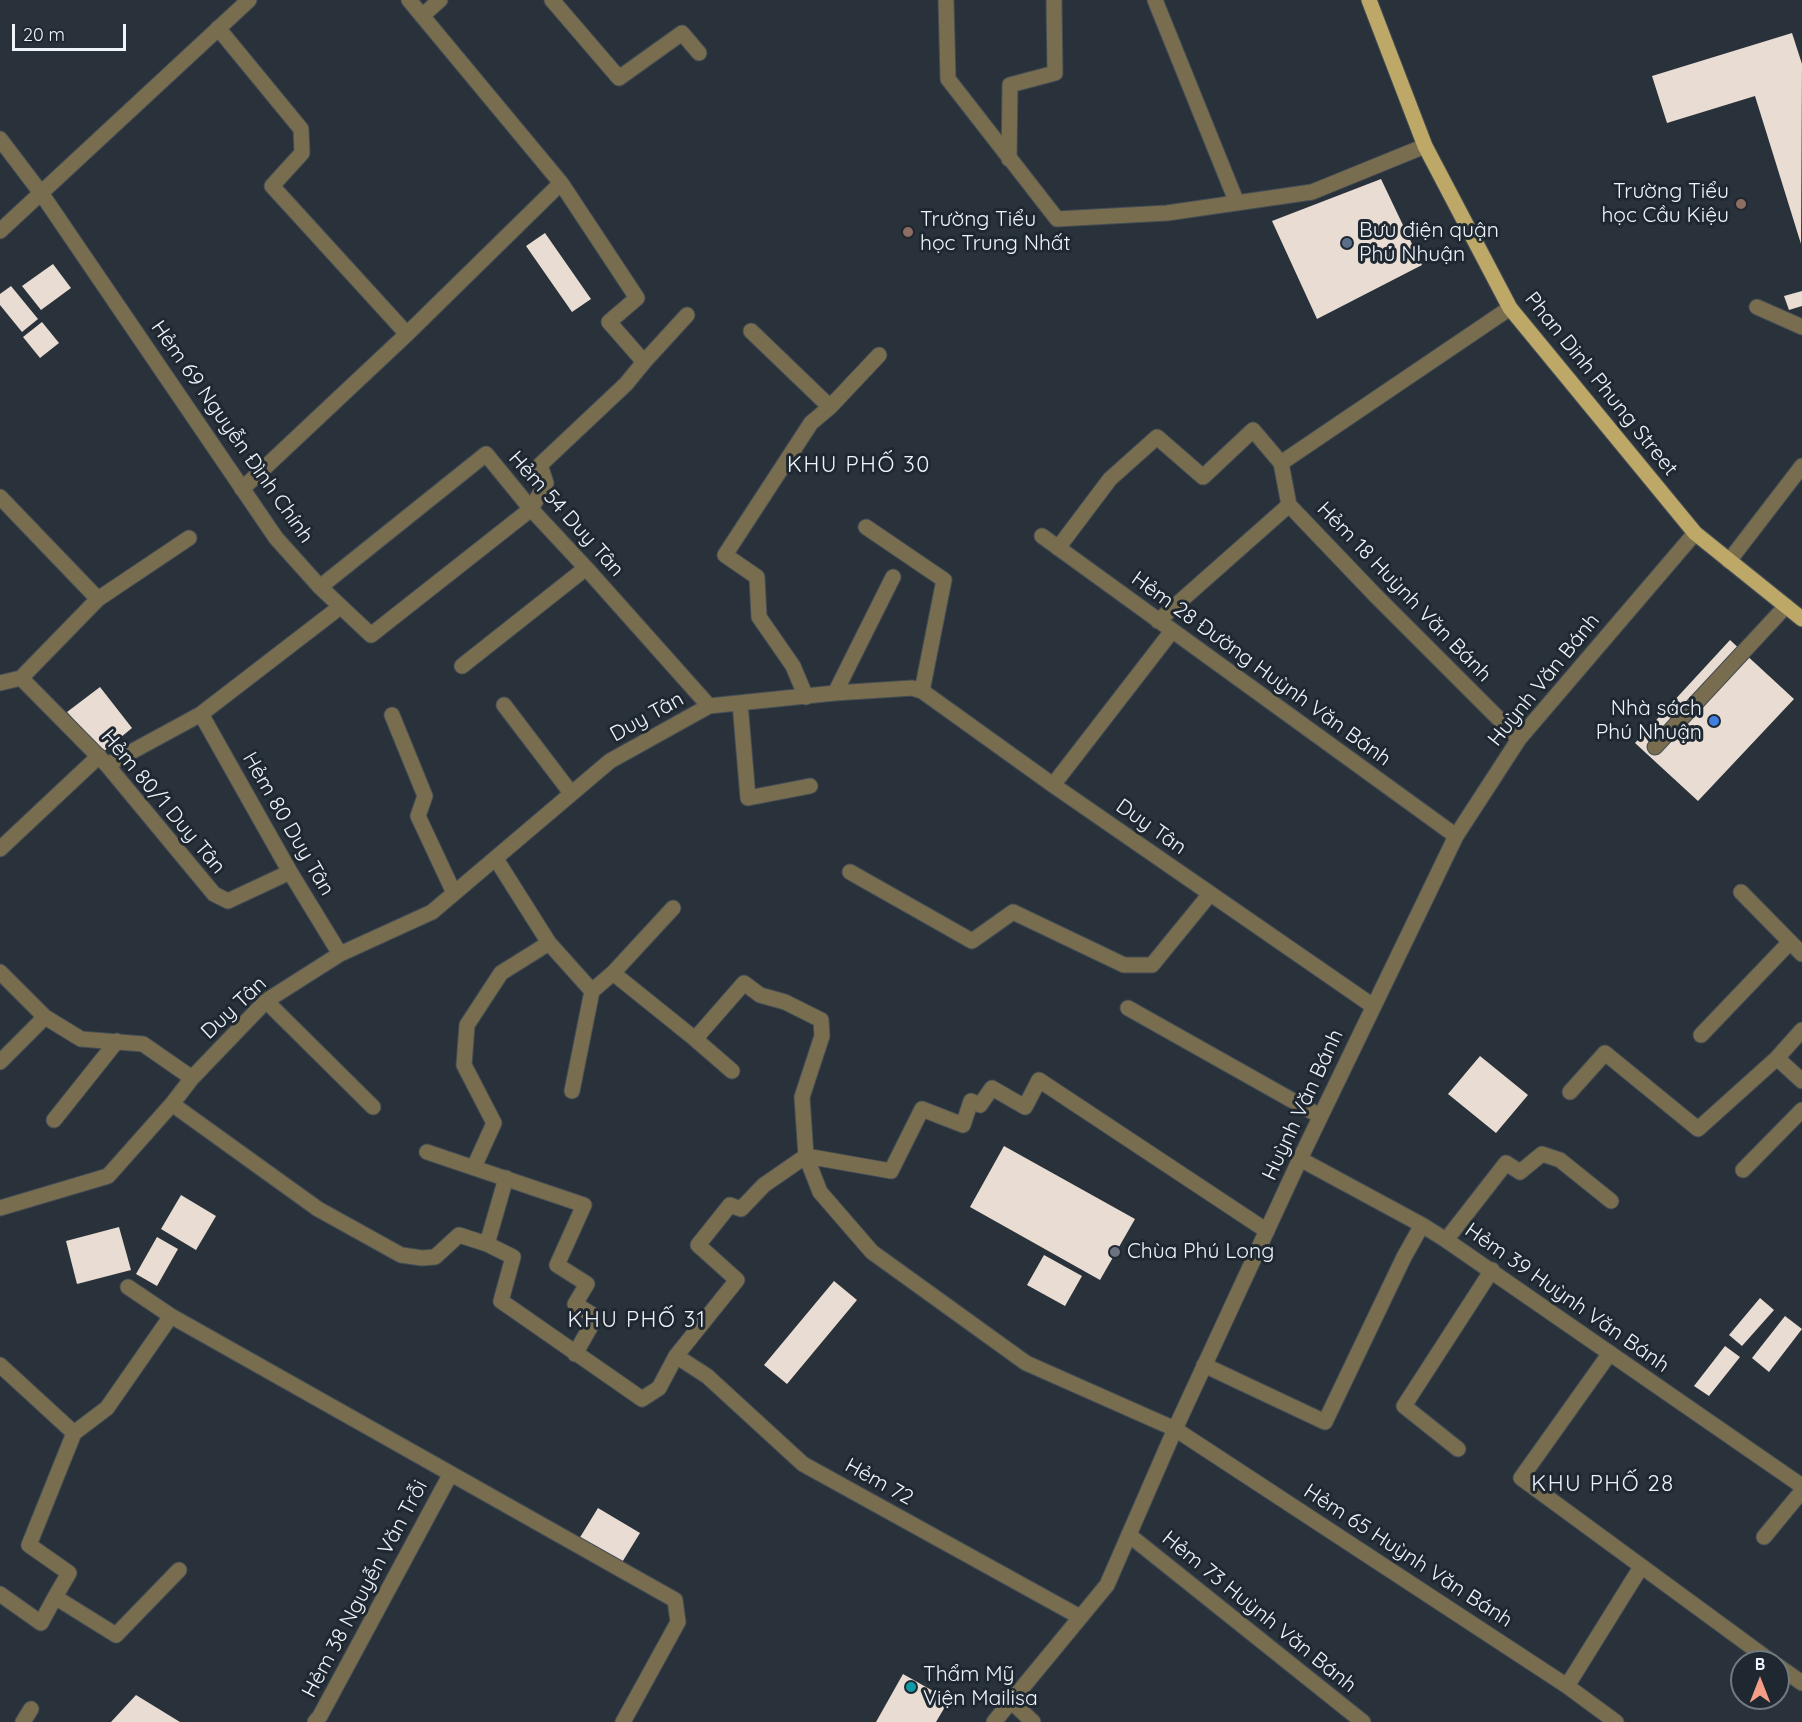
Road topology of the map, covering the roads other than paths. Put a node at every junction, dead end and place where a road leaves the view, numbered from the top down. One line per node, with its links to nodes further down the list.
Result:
1 (249, 0): 10 (street)
2 (409, 0): 9 (street)
3 (440, 0): 9 (street)
4 (552, 0): 11 (street)
5 (946, 0): 14 (street)
6 (1054, 0): 14 (street)
7 (1155, 0): 17 (street)
8 (1369, 0): 13 (main road, Phan Dinh Phung Street)
9 (422, 16): 15 (street)
10 (218, 28): 16 (street); 24 (street)
11 (699, 53)
12 (0, 139): 16 (street, Hẻm 69 Nguyễn Đình Chính)
13 (1425, 146): 17 (street); 20 (main road, Phan Dinh Phung Street)
14 (1009, 159): 17 (street)
15 (561, 183): 24 (street); 26 (street)
16 (41, 193): 18 (street); 30 (street, Hẻm 69 Nguyễn Đình Chính)
17 (1237, 203)
18 (0, 231)
19 (1757, 307): 22 (street)
20 (1510, 308): 28 (street); 35 (main road, Phan Dinh Phung Street)
21 (687, 315): 26 (street)
22 (1802, 327)
23 (751, 331): 27 (street)
24 (407, 334): 30 (street)
25 (879, 355): 27 (street)
26 (644, 362): 33 (street)
27 (831, 407): 54 (street)
28 (1281, 463): 32 (street, Hẻm 18 Huỳnh Văn Bánh); 38 (street)
29 (1802, 466): 39 (street)
30 (242, 489): 42 (street, Hẻm 69 Nguyễn Đình Chính)
31 (0, 496): 43 (street)
32 (1289, 505): 47 (street); 60 (street, Hẻm 18 Huỳnh Văn Bánh)
33 (531, 509): 40 (street, Hẻm 54 Duy Tân); 42 (street, Hẻm 54 Duy Tân); 45 (street, Hẻm 69 Nguyễn Đình Chính)
34 (866, 527): 52 (street)
35 (1695, 533): 39 (main road, Phan Dinh Phung Street); 60 (street, Huỳnh Văn Bánh)
36 (1042, 536): 38 (street, Hẻm 28 Đường Huỳnh Văn Bánh)
37 (189, 538): 43 (street)
38 (1058, 548): 47 (street, Hẻm 28 Đường Huỳnh Văn Bánh)
39 (1729, 561): 44 (main road, Phan Dinh Phung Street)
40 (586, 568): 49 (street); 57 (street, Hẻm 54 Duy Tân)
41 (893, 577): 53 (street)
42 (320, 587): 45 (street, Hẻm 69 Nguyễn Đình Chính)
43 (98, 599): 50 (street)
44 (1786, 606): 46 (main road, Phan Dinh Phung Street); 61 (street)
45 (340, 607): 58 (street)
46 (1802, 619)
47 (1158, 621): 48 (street, Hẻm 28 Đường Huỳnh Văn Bánh)
48 (1172, 631): 63 (street); 66 (street, Hẻm 28 Đường Huỳnh Văn Bánh)
49 (462, 666)
50 (21, 678): 51 (street); 62 (street, Hẻm 80/1 Duy Tân)
51 (0, 682)
52 (922, 691): 53 (street, Duy Tân); 63 (street, Duy Tân)
53 (835, 693): 54 (street, Duy Tân)
54 (806, 697): 55 (street, Duy Tân)
55 (741, 703): 57 (street, Duy Tân); 64 (street)
56 (504, 705): 65 (street)
57 (709, 706): 65 (street, Duy Tân)
58 (201, 714): 62 (street); 69 (street, Hẻm 80 Duy Tân)
59 (392, 716): 72 (street)
60 (1519, 739): 66 (street, Huỳnh Văn Bánh)
61 (1655, 747)
62 (103, 760): 67 (street); 69 (street, Hẻm 80/1 Duy Tân)
63 (1053, 785): 73 (street, Duy Tân)
64 (810, 786)
65 (570, 793): 68 (street, Duy Tân)
66 (1456, 836): 83 (street, Huỳnh Văn Bánh)
67 (0, 849)
68 (495, 859): 72 (street, Duy Tân); 76 (street)
69 (290, 872): 77 (street, Hẻm 80 Duy Tân)
70 (850, 872): 73 (street)
71 (1741, 892): 75 (street)
72 (454, 893): 77 (street, Duy Tân)
73 (1210, 894): 83 (street, Duy Tân)
74 (673, 908): 80 (street)
75 (1790, 942): 78 (street); 87 (street)
76 (549, 943): 81 (street); 105 (street)
77 (340, 954): 82 (street, Duy Tân)
78 (1802, 954)
79 (0, 972): 85 (street)
80 (613, 973): 81 (street); 88 (street)
81 (592, 991): 95 (street)
82 (266, 1001): 93 (street, Duy Tân); 98 (street)
83 (1373, 1006): 100 (street, Huỳnh Văn Bánh)
84 (1128, 1008): 100 (street)
85 (45, 1017): 89 (street); 91 (street)
86 (1802, 1030): 90 (street)
87 (1701, 1035)
88 (696, 1039): 92 (street); 103 (street, Hẻm 65 Huỳnh Văn Bánh)
89 (117, 1041): 93 (street); 101 (street)
90 (1777, 1058): 94 (street); 96 (street)
91 (0, 1062)
92 (732, 1071)
93 (192, 1078): 97 (street, Duy Tân)
94 (1802, 1082)
95 (572, 1091)
96 (1570, 1092)
97 (172, 1104): 109 (street, Duy Tân); 113 (street)
98 (373, 1107)
99 (1802, 1110): 106 (street)
100 (1320, 1116): 104 (street, Huỳnh Văn Bánh)
101 (54, 1120)
102 (427, 1152): 105 (street)
103 (806, 1156): 111 (street); 119 (street); 122 (street, Hẻm 65 Huỳnh Văn Bánh)
104 (1300, 1159): 110 (street, Hẻm 39 Huỳnh Văn Bánh); 111 (street, Huỳnh Văn Bánh)
105 (474, 1167): 107 (street)
106 (1743, 1170)
107 (506, 1178): 113 (street); 118 (street)
108 (1611, 1201): 112 (street)
109 (1, 1204)
110 (1422, 1225): 112 (street, Hẻm 39 Huỳnh Văn Bánh); 121 (street)
111 (1267, 1231): 121 (street, Huỳnh Văn Bánh)
112 (1446, 1240): 114 (street, Hẻm 39 Huỳnh Văn Bánh)
113 (487, 1244): 118 (street)
114 (1492, 1270): 117 (street, Hẻm 39 Huỳnh Văn Bánh); 124 (street)
115 (128, 1287): 116 (street)
116 (171, 1316): 123 (street); 125 (street)
117 (1610, 1353): 126 (street, Hẻm 39 Huỳnh Văn Bánh); 129 (street)
118 (575, 1354): 119 (street)
119 (676, 1356): 133 (street, Hẻm 72)
120 (0, 1365): 123 (street)
121 (1204, 1365): 122 (street, Huỳnh Văn Bánh)
122 (1176, 1429): 127 (street, Huỳnh Văn Bánh); 135 (street, Hẻm 65 Huỳnh Văn Bánh)
123 (74, 1433): 132 (street)
124 (1458, 1449)
125 (450, 1475): 138 (street, Hẻm 38 Nguyễn Văn Trỗi); 140 (street)
126 (1802, 1488): 128 (street)
127 (1129, 1535): 133 (street, Huỳnh Văn Bánh); 143 (street, Hẻm 73 Huỳnh Văn Bánh)
128 (1764, 1537)
129 (1641, 1567): 134 (street); 135 (street)
130 (179, 1570): 132 (street)
131 (0, 1594): 132 (street)
132 (55, 1597)
133 (1080, 1617): 136 (street, Huỳnh Văn Bánh)
134 (1755, 1650)
135 (1567, 1686): 144 (street, Hẻm 65 Huỳnh Văn Bánh)
136 (1011, 1701): 141 (street, Huỳnh Văn Bánh); 142 (street)
137 (31, 1708): 139 (street)
138 (321, 1720)
139 (23, 1722)
140 (623, 1722)
141 (994, 1722)
142 (1033, 1722)
143 (1363, 1722)
144 (1616, 1722)

